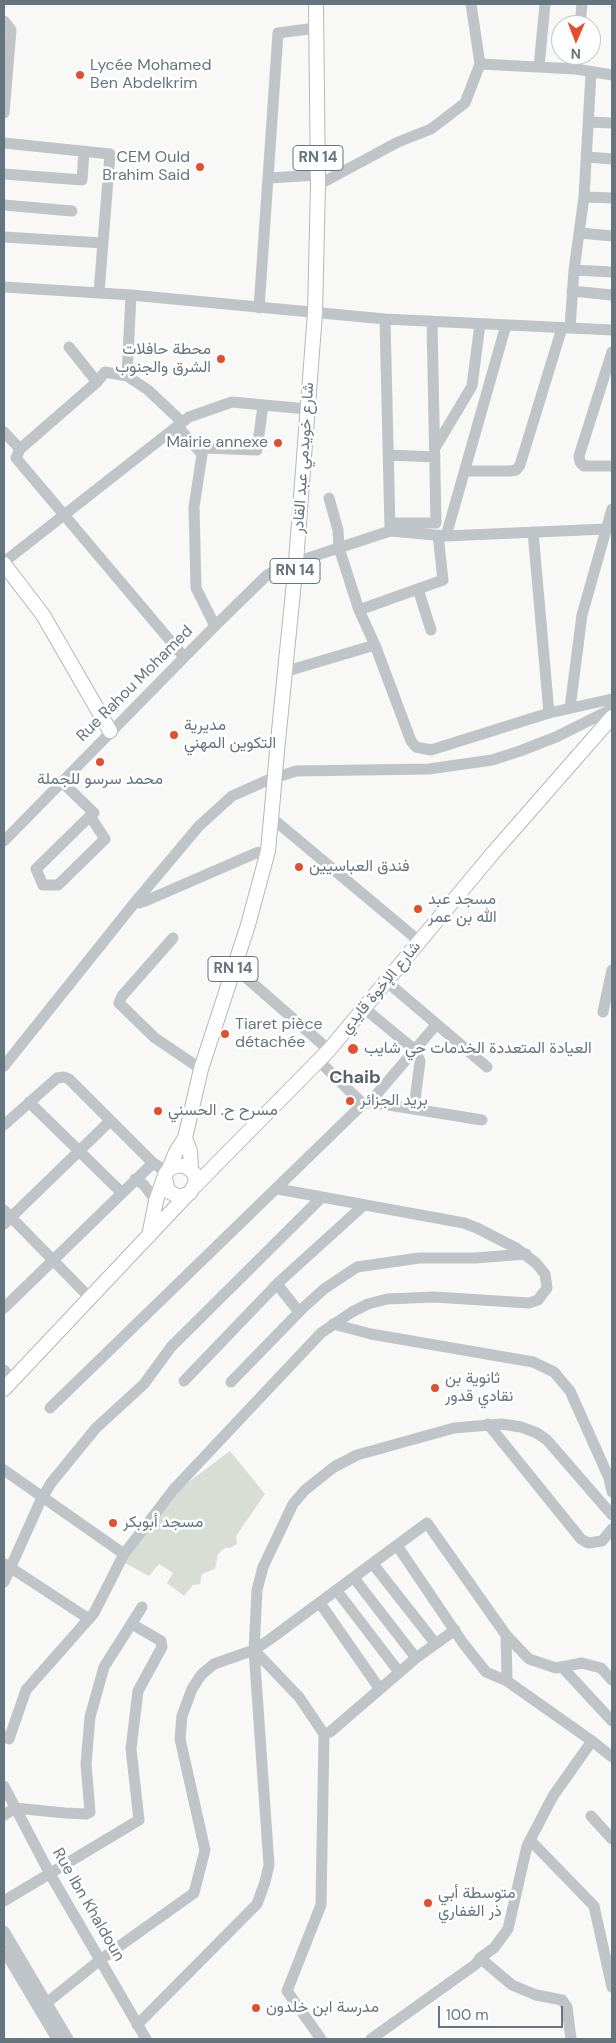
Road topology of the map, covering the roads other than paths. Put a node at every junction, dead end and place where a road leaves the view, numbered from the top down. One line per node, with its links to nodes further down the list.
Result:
1 (316, 4): 5 (main road, شارع خويدمي عبد القادر / RN 14)
2 (471, 4): 6 (street)
3 (545, 4): 8 (street)
4 (4, 21): 12 (street)
5 (316, 28): 21 (street); 22 (main road, شارع خويدمي عبد القادر / RN 14)
6 (480, 64): 8 (street); 22 (street)
7 (576, 65): 9 (street)
8 (540, 66): 9 (street)
9 (576, 69): 10 (street)
10 (591, 73): 11 (street); 14 (street)
11 (612, 75)
12 (4, 98): 13 (street)
13 (4, 112)
14 (589, 122): 15 (street); 18 (street)
15 (612, 123)
16 (4, 143): 17 (street)
17 (84, 151): 20 (street); 30 (street)
18 (587, 157): 19 (street); 23 (street)
19 (612, 159)
20 (4, 174)
21 (269, 178): 22 (street); 38 (street)
22 (318, 180): 39 (main road, شارع خويدمي عبد القادر / RN 14)
23 (584, 197): 24 (street); 27 (street)
24 (612, 198)
25 (4, 205): 26 (street)
26 (72, 211)
27 (580, 233): 28 (street); 31 (street)
28 (612, 236)
29 (4, 237): 30 (street)
30 (103, 243): 35 (street)
31 (574, 270): 32 (street); 34 (street)
32 (612, 272)
33 (4, 287): 35 (street)
34 (572, 291): 37 (street); 44 (street)
35 (99, 292): 36 (street)
36 (131, 295): 38 (street); 48 (street)
37 (612, 295)
38 (259, 308): 39 (street)
39 (315, 313): 40 (street); 51 (main road, شارع خويدمي عبد القادر / RN 14)
40 (385, 319): 41 (street); 57 (street)
41 (432, 321): 42 (street); 55 (street)
42 (480, 324): 43 (street); 55 (street)
43 (506, 325): 44 (street); 59 (street)
44 (566, 328): 45 (street); 59 (street)
45 (612, 330)
46 (69, 347): 49 (street)
47 (612, 352): 58 (street)
48 (127, 376): 49 (street); 52 (street)
49 (97, 382): 54 (street)
50 (263, 405): 51 (street); 52 (street); 56 (street)
51 (307, 409): 68 (main road, شارع خويدمي عبد القادر / RN 14)
52 (179, 424): 56 (street); 62 (street)
53 (4, 432): 54 (street)
54 (20, 449): 62 (street)
55 (435, 453): 57 (street); 63 (street)
56 (202, 454): 72 (street)
57 (388, 455): 63 (street)
58 (612, 466)
59 (465, 471): 66 (street)
60 (329, 498): 67 (street)
61 (612, 509): 64 (street)
62 (64, 515): 69 (street); 75 (street)
63 (390, 527): 66 (street); 67 (street, Rue Rahou Mohamed)
64 (606, 529): 65 (street); 78 (street)
65 (533, 532): 66 (street); 80 (street)
66 (442, 536): 70 (street)
67 (339, 548): 68 (street, Rue Rahou Mohamed); 71 (street)
68 (296, 562): 72 (street, Rue Rahou Mohamed); 76 (main road, شارع خويدمي عبد القادر / RN 14)
69 (4, 563): 82 (main road)
70 (418, 589): 71 (street); 73 (street)
71 (359, 610): 74 (street)
72 (215, 626): 75 (street, Rue Rahou Mohamed)
73 (431, 630)
74 (375, 645): 76 (street); 80 (street)
75 (184, 657): 82 (street, Rue Rahou Mohamed)
76 (284, 672): 85 (main road, شارع خويدمي عبد القادر / RN 14, bridge)
77 (612, 699): 78 (street)
78 (570, 708): 80 (street)
79 (612, 709): 88 (street)
80 (549, 713)
81 (612, 717): 90 (main road, شارع الإخوة قايدي)
82 (110, 731): 83 (street, Rue Rahou Mohamed)
83 (62, 781): 84 (street); 86 (street, Rue Rahou Mohamed)
84 (90, 816): 84 (street)
85 (272, 818): 87 (main road, شارع خويدمي عبد القادر / RN 14); 90 (street)
86 (4, 840)
87 (268, 851): 88 (street); 91 (main road, شارع خويدمي عبد القادر / RN 14)
88 (136, 901): 100 (street)
89 (173, 938): 102 (street)
90 (419, 942): 93 (main road, شارع الإخوة قايدي)
91 (234, 967): 97 (street); 102 (main road, شارع خويدمي عبد القادر / RN 14)
92 (612, 970): 95 (street)
93 (386, 982): 94 (main road, شارع الإخوة قايدي); 96 (street)
94 (364, 1008): 97 (main road, شارع الإخوة قايدي); 98 (street)
95 (603, 1012)
96 (436, 1025): 98 (street); 101 (street)
97 (329, 1050): 99 (main road, شارع الإخوة قايدي)
98 (416, 1050): 104 (street); 105 (street)
99 (318, 1060): 104 (street); 112 (main road, شارع الإخوة قايدي)
100 (4, 1066)
101 (487, 1067)
102 (201, 1069): 109 (main road, شارع خويدمي عبد القادر / RN 14)
103 (29, 1102): 107 (street); 108 (street); 110 (street)
104 (367, 1103): 105 (street); 115 (street)
105 (414, 1108): 106 (street)
106 (482, 1120)
107 (110, 1121): 110 (street); 111 (street)
108 (4, 1125)
109 (185, 1138): 112 (main road, شارع خويدمي عبد القادر / RN 14); 114 (main road, شارع خويدمي عبد القادر / RN 14)
110 (79, 1150): 116 (street); 119 (street)
111 (153, 1163): 113 (street); 114 (street)
112 (192, 1181): 114 (main road); 114 (main road); 120 (main road)
113 (139, 1182): 114 (street); 116 (street)
114 (165, 1184): 120 (main road, شارع خويدمي عبد القادر / RN 14)
115 (278, 1189): 117 (street); 131 (street)
116 (121, 1192): 122 (street)
117 (322, 1197): 118 (street); 135 (street)
118 (364, 1205): 121 (street); 123 (street)
119 (6, 1217): 122 (street)
120 (149, 1237): 124 (main road)
121 (526, 1254): 126 (street); 127 (street)
122 (52, 1260): 124 (street); 125 (street)
123 (277, 1284): 126 (street); 129 (street)
124 (88, 1297): 128 (main road)
125 (4, 1308)
126 (299, 1312): 130 (street)
127 (333, 1324): 134 (street); 139 (street)
128 (7, 1380)
129 (184, 1382)
130 (231, 1382)
131 (50, 1408)
132 (488, 1424): 136 (street); 137 (street); 152 (street)
133 (4, 1470): 135 (street)
134 (612, 1492)
135 (42, 1497): 139 (street); 141 (street)
136 (612, 1515)
137 (612, 1529)
138 (398, 1546): 140 (street); 149 (street); 150 (street)
139 (124, 1554): 147 (street)
140 (373, 1564): 142 (street); 151 (street)
141 (7, 1566): 143 (street); 147 (street)
142 (354, 1578): 144 (street); 153 (street)
143 (4, 1582)
144 (338, 1591): 145 (street); 155 (street)
145 (320, 1604): 152 (street); 158 (street)
146 (142, 1607): 148 (street)
147 (89, 1619): 161 (street)
148 (132, 1624): 165 (street); 170 (street)
149 (455, 1630): 151 (street); 156 (street)
150 (506, 1635): 154 (street); 156 (street)
151 (434, 1643): 153 (street)
152 (254, 1650): 160 (street); 175 (street); 178 (street)
153 (416, 1658): 155 (street)
154 (562, 1667): 157 (street); 159 (street)
155 (399, 1672): 158 (street)
156 (508, 1680): 162 (street)
157 (612, 1680)
158 (379, 1688): 160 (street)
159 (612, 1721)
160 (324, 1734): 182 (street)
161 (5, 1740)
162 (592, 1741): 163 (street); 169 (street)
163 (612, 1757)
164 (4, 1786): 165 (street, Rue Ibn Khaldoun)
165 (15, 1808): 166 (street); 170 (street, Rue Ibn Khaldoun)
166 (4, 1814)
167 (591, 1816): 168 (street)
168 (612, 1839)
169 (530, 1840): 174 (street); 176 (street)
170 (50, 1874): 171 (street); 175 (street, Rue Ibn Khaldoun)
171 (4, 1902)
172 (4, 1930): 177 (street)
173 (4, 1950): 177 (street)
174 (480, 1958): 183 (street); 184 (street)
175 (100, 1960): 177 (street); 178 (street, Rue Ibn Khaldoun)
176 (612, 1987)
177 (43, 2006): 179 (street); 180 (street)
178 (137, 2025): 181 (street, Rue Ibn Khaldoun)
179 (57, 2039)
180 (68, 2039)
181 (146, 2039)
182 (321, 2039)
183 (371, 2039)
184 (571, 2039)

